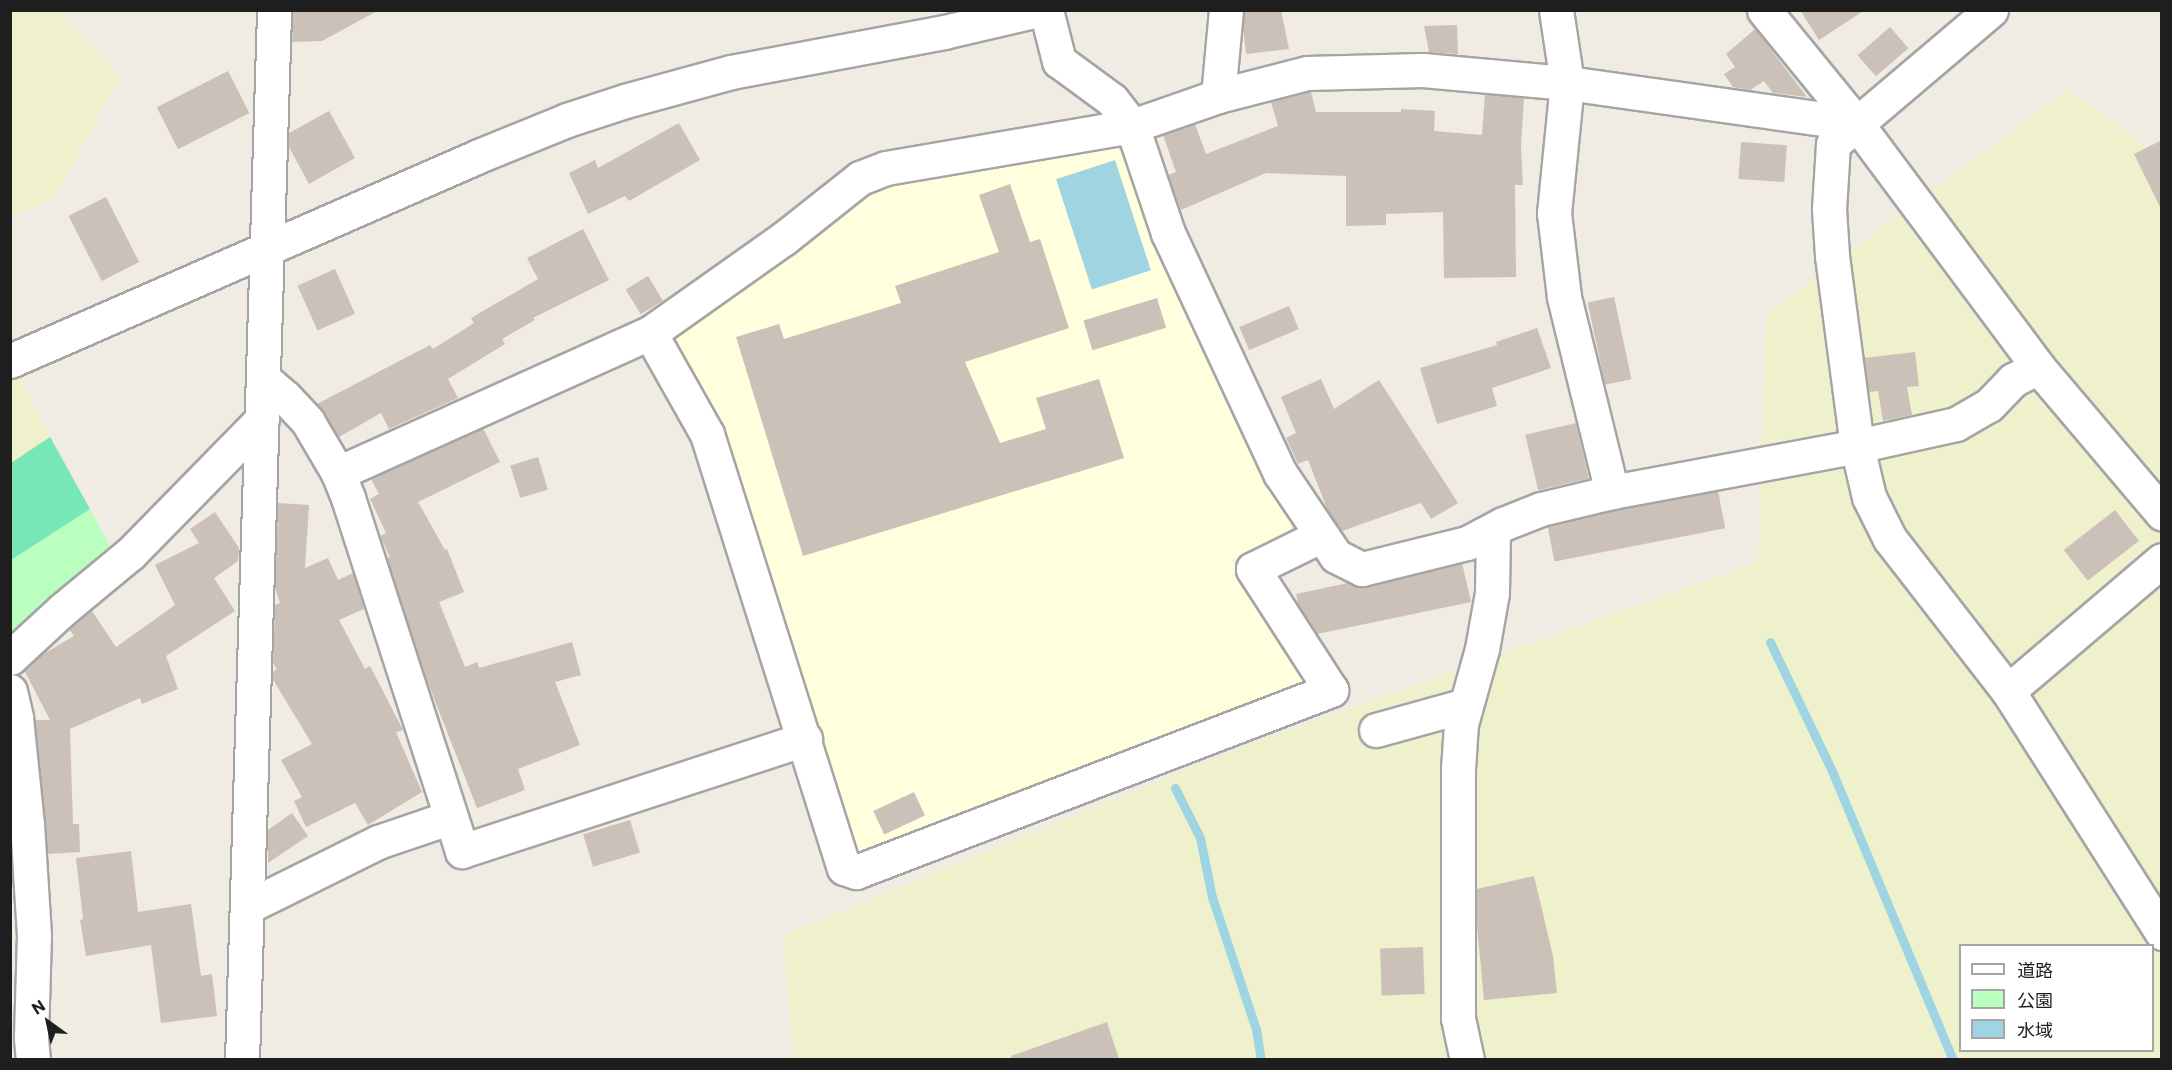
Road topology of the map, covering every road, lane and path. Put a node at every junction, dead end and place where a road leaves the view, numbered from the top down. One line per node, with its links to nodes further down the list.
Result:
1 (274, 10): 13 (street)
2 (1038, 10): 8 (street)
3 (1046, 10): 12 (street)
4 (1226, 10): 10 (street)
5 (1556, 10): 9 (street)
6 (1764, 10): 11 (street)
7 (1991, 10): 11 (street)
8 (940, 21): 13 (street)
9 (1567, 82): 10 (street); 11 (street); 21 (street)
10 (1218, 96): 12 (street)
11 (1857, 124): 16 (street); 19 (street)
12 (1132, 126): 14 (street); 24 (street)
13 (267, 251): 15 (street); 17 (street)
14 (650, 333): 20 (street); 31 (street)
15 (10, 361)
16 (2038, 367): 19 (street); 22 (street)
17 (264, 379): 18 (street); 20 (street)
18 (262, 419): 26 (street); 33 (street)
19 (1857, 447): 21 (street); 27 (street)
20 (338, 473): 32 (street)
21 (1612, 492): 23 (street)
22 (2162, 513)
23 (1493, 531): 24 (street); 29 (street)
24 (1320, 536): 31 (street)
25 (2162, 560): 27 (street)
26 (10, 658)
27 (2008, 691): 34 (street)
28 (10, 692): 35 (street)
29 (1466, 705): 30 (street); 37 (street)
30 (1376, 730)
31 (805, 739): 32 (street)
32 (451, 817): 33 (street)
33 (249, 906): 36 (street)
34 (2162, 933)
35 (25, 1046)
36 (238, 1057)
37 (1467, 1059)

